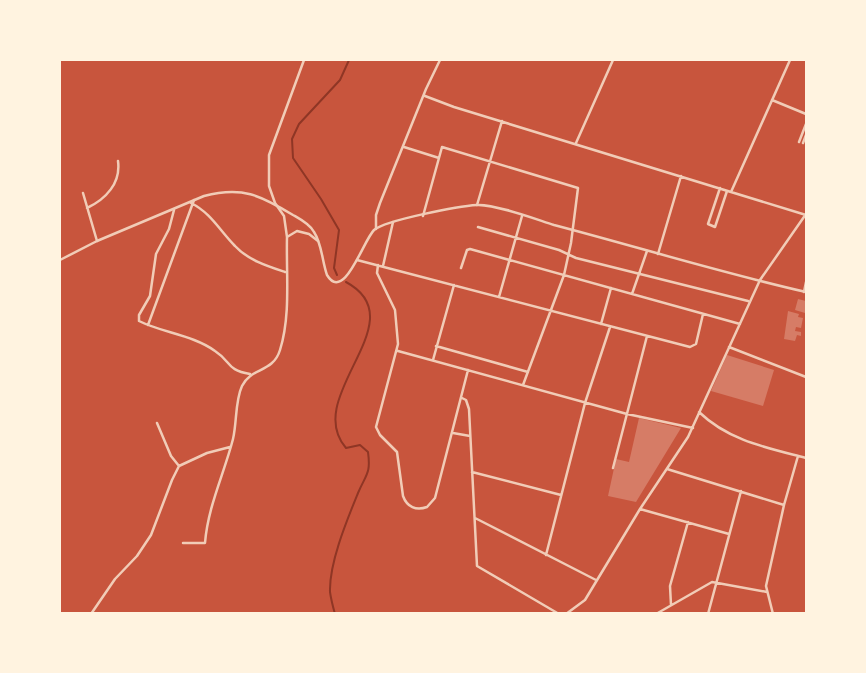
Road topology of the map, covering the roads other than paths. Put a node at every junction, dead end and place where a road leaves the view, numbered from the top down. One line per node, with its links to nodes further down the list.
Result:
1 (304, 60): 21 (street)
2 (440, 60): 5 (street)
3 (613, 60): 11 (street)
4 (790, 60): 6 (street)
5 (425, 96): 8 (street); 12 (street)
6 (772, 100): 7 (street); 18 (street)
7 (807, 114)
8 (502, 121): 11 (street); 15 (street)
9 (807, 124): 10 (street)
10 (807, 135)
11 (576, 144): 16 (street)
12 (404, 147): 13 (street); 30 (street)
13 (439, 158): 15 (street); 26 (street)
14 (118, 161): 23 (street)
15 (490, 161): 22 (street); 31 (street)
16 (681, 176): 17 (street); 38 (street)
17 (720, 188): 18 (street); 18 (street)
18 (729, 191): 25 (street)
19 (83, 193): 23 (street)
20 (191, 202): 21 (street); 24 (street); 45 (street); 60 (street)
21 (275, 204): 32 (street); 35 (street)
22 (477, 205): 26 (street); 27 (street)
23 (87, 208): 34 (street)
24 (174, 210): 34 (street); 60 (street)
25 (807, 215): 48 (street)
26 (423, 216): 28 (street)
27 (522, 216): 31 (street); 33 (street)
28 (393, 222): 30 (street); 43 (street)
29 (478, 226): 33 (street)
30 (376, 229): 40 (street)
31 (572, 229): 36 (street); 37 (street)
32 (287, 237): 35 (street); 45 (street)
33 (516, 237): 37 (street); 41 (street)
34 (97, 240): 39 (street)
35 (318, 242): 40 (street)
36 (647, 250): 38 (street); 46 (street)
37 (569, 254): 46 (street); 47 (street)
38 (658, 254): 48 (street)
39 (60, 260)
40 (356, 260): 42 (street)
41 (509, 261): 44 (street); 47 (street); 54 (street)
42 (378, 265): 43 (street); 65 (street)
43 (383, 267): 50 (street)
44 (461, 268)
45 (286, 273): 69 (street)
46 (639, 273): 53 (street); 55 (street)
47 (564, 275): 51 (street); 56 (street)
48 (760, 280): 52 (street); 55 (street)
49 (807, 282): 52 (street)
50 (454, 285): 54 (street); 63 (street)
51 (611, 288): 53 (street); 58 (street)
52 (805, 292)
53 (632, 294): 57 (street)
54 (499, 297): 56 (street)
55 (750, 301): 59 (street)
56 (552, 311): 58 (street); 68 (street)
57 (703, 314): 59 (street); 62 (street)
58 (601, 324): 61 (street)
59 (740, 324): 64 (street)
60 (148, 325): 69 (street)
61 (610, 327): 62 (street); 73 (street)
62 (647, 336): 75 (street)
63 (436, 346): 66 (street); 68 (street)
64 (729, 347): 70 (street); 74 (street)
65 (397, 351): 66 (street); 78 (street)
66 (432, 360): 67 (street)
67 (468, 370): 71 (street); 72 (street)
68 (528, 372): 71 (street)
69 (252, 375): 80 (street)
70 (807, 377)
71 (523, 386): 73 (street)
72 (462, 398): 78 (street); 79 (street)
73 (586, 402): 75 (street); 88 (street)
74 (699, 412): 77 (street); 81 (street)
75 (627, 414): 77 (street); 84 (street)
76 (157, 423): 83 (street)
77 (693, 428): 85 (street)
78 (453, 432): 79 (street)
79 (470, 436): 86 (street)
80 (230, 447): 83 (street); 94 (street)
81 (798, 456): 82 (street); 89 (street)
82 (807, 458)
83 (179, 466): 100 (street)
84 (613, 468)
85 (666, 468): 87 (street); 90 (street)
86 (472, 472): 88 (street); 91 (street)
87 (741, 491): 89 (street); 93 (street)
88 (561, 495): 95 (street)
89 (784, 505): 98 (street)
90 (639, 509): 92 (street); 96 (street)
91 (475, 518): 95 (street); 101 (street)
92 (688, 522): 93 (street); 99 (street)
93 (729, 534): 97 (street)
94 (183, 543)
95 (546, 555): 96 (street)
96 (597, 581): 102 (street)
97 (716, 581): 98 (street); 99 (street); 104 (street)
98 (767, 592): 105 (street)
99 (671, 605): 103 (street)
100 (91, 614)
101 (559, 614)
102 (566, 614)
103 (656, 614)
104 (708, 614)
105 (773, 614)

